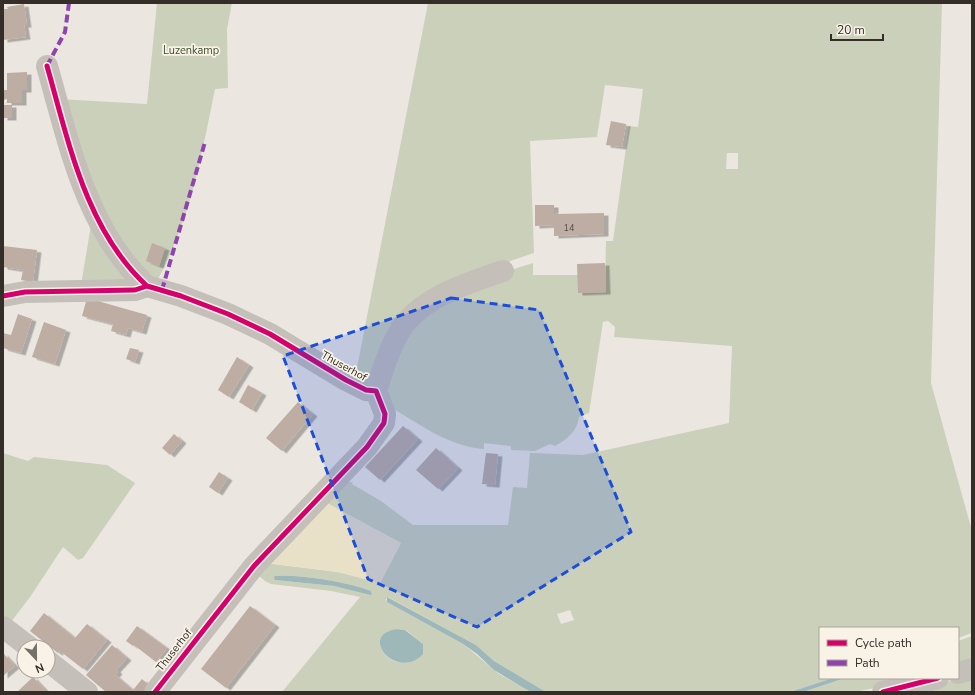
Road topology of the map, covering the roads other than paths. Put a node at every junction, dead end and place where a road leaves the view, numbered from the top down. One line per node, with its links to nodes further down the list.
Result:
1 (47, 66): 3 (street)
2 (503, 271): 5 (street, Thuserhof)
3 (147, 286): 4 (street, Thuserhof); 5 (street, Thuserhof)
4 (3, 296)
5 (376, 391): 13 (street, Thuserhof)
6 (3, 627): 7 (street)
7 (19, 639)
8 (56, 667): 12 (street)
9 (972, 669): 10 (street)
10 (959, 673)
11 (934, 679): 14 (street)
12 (87, 692)
13 (155, 692)
14 (883, 692)

